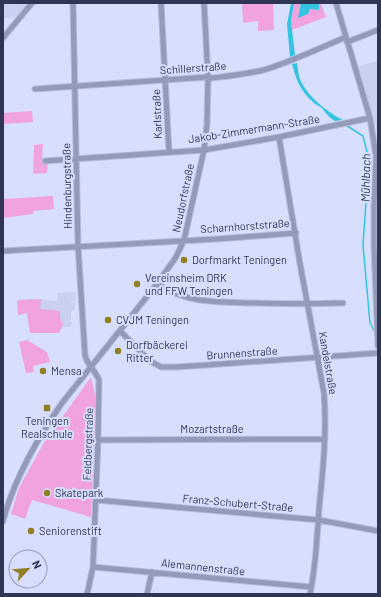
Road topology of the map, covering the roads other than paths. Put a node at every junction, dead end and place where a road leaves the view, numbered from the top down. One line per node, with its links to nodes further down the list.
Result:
1 (32, 3): 7 (street)
2 (73, 3): 11 (street, Hindenburgstraße)
3 (161, 3): 10 (street, Karlstraße)
4 (204, 3): 9 (street, Neudorfstraße)
5 (336, 3): 8 (street)
6 (378, 30): 8 (street, Schillerstraße)
7 (3, 38)
8 (346, 40): 9 (street, Schillerstraße); 13 (street)
9 (208, 76): 10 (street, Schillerstraße); 15 (street, Neudorfstraße)
10 (166, 80): 11 (street, Schillerstraße); 16 (street, Karlstraße)
11 (75, 86): 12 (street, Schillerstraße); 17 (street, Hindenburgstraße)
12 (35, 89)
13 (370, 118): 14 (street, Jakob-Zimmermann-Straße); 24 (street)
14 (279, 137): 15 (street, Jakob-Zimmermann-Straße); 19 (street, Kandelstraße)
15 (204, 150): 16 (street, Jakob-Zimmermann-Straße); 20 (street, Neudorfstraße)
16 (169, 152): 17 (street, Jakob-Zimmermann-Straße)
17 (77, 158): 18 (street, Jakob-Zimmermann-Straße); 21 (street, Hindenburgstraße)
18 (45, 160)
19 (296, 233): 20 (street, Scharnhorststraße); 26 (street, Kandelstraße)
20 (184, 240): 21 (street, Scharnhorststraße); 23 (street, Neudorfstraße)
21 (78, 246): 22 (street, Scharnhorststraße); 31 (street, Hindenburgstraße)
22 (3, 251)
23 (157, 284): 26 (street); 27 (street, Neudorfstraße)
24 (377, 287): 28 (street)
25 (343, 302): 26 (street)
26 (308, 305): 30 (street, Kandelstraße)
27 (120, 331): 30 (street, Brunnenstraße); 31 (street, Neudorfstraße)
28 (378, 343)
29 (378, 353): 30 (street, Brunnenstraße)
30 (317, 358): 32 (street, Kandelstraße)
31 (91, 367): 33 (street, Feldbergstraße); 36 (street, Neudorfstraße)
32 (325, 439): 33 (street, Mozartstraße); 35 (street, Kandelstraße)
33 (98, 440): 34 (street, Feldbergstraße)
34 (96, 500): 35 (street, Franz-Schubert-Straße); 38 (street, Feldbergstraße)
35 (319, 520): 37 (street, Franz-Schubert-Straße); 40 (street, Kandelstraße)
36 (3, 522)
37 (378, 531)
38 (93, 567): 39 (street, Alemannenstraße); 41 (street, Feldbergstraße)
39 (152, 572): 40 (street, Alemannenstraße); 42 (street)
40 (312, 588): 43 (street, Kandelstraße)
41 (87, 594)
42 (147, 594)
43 (310, 594)

